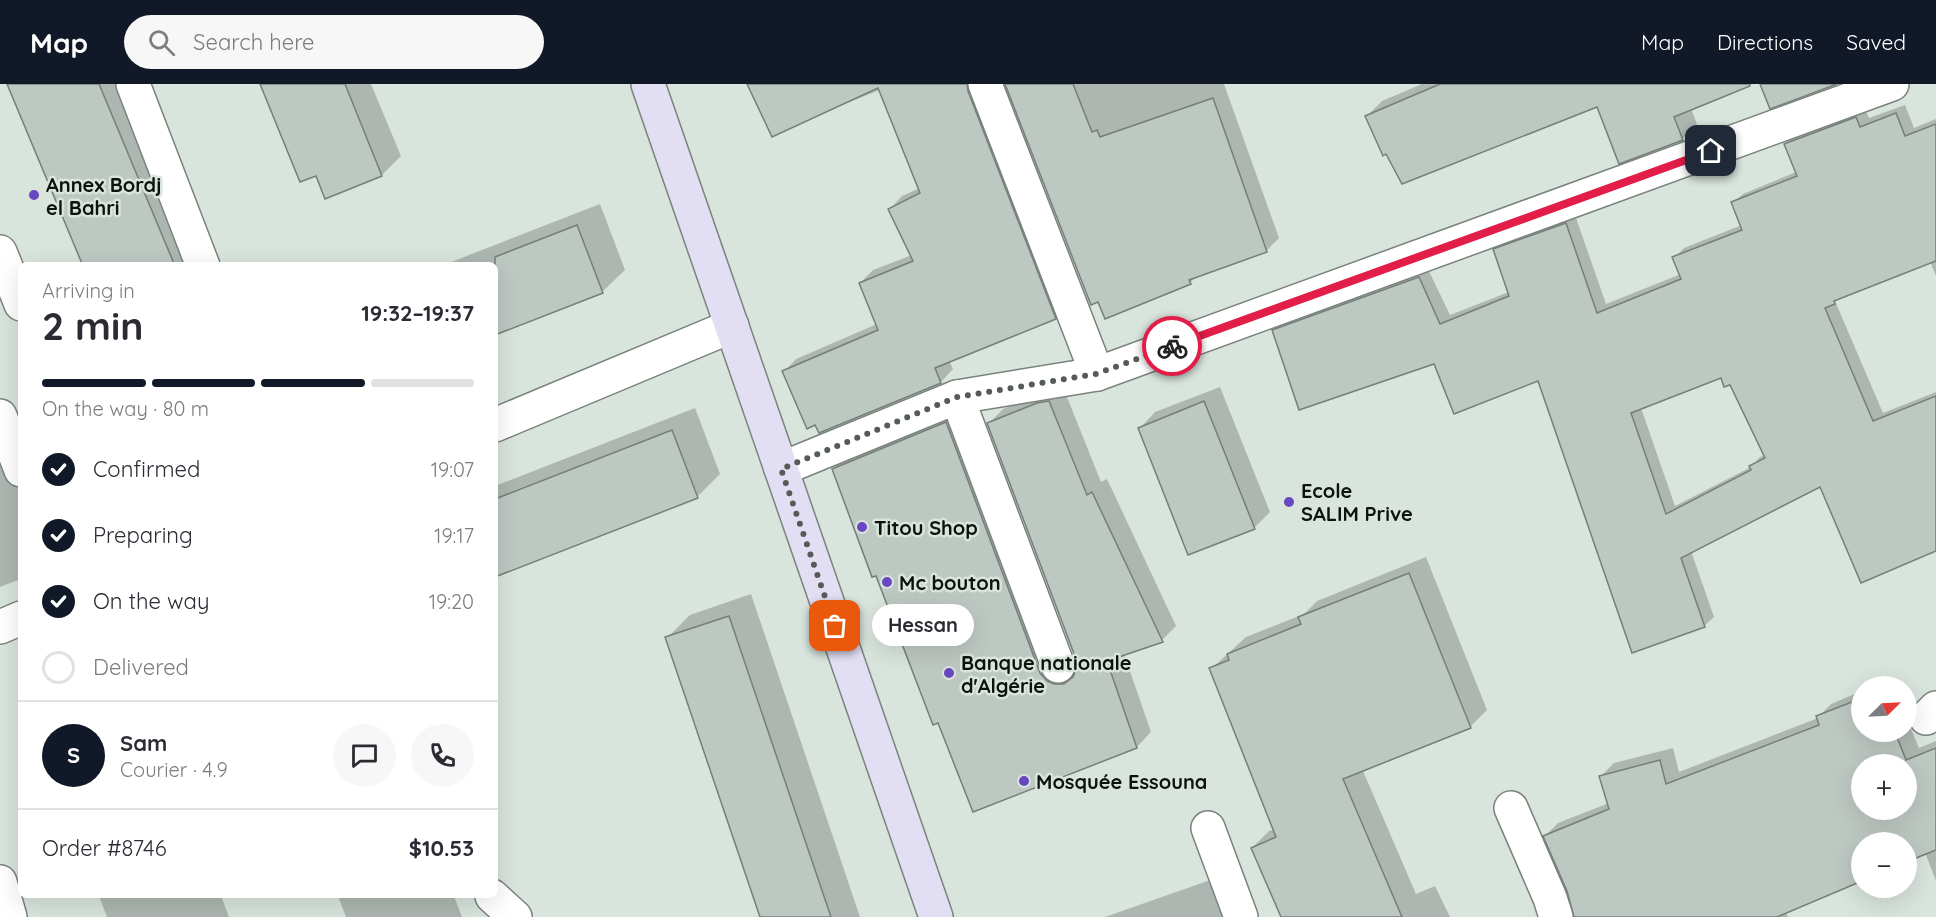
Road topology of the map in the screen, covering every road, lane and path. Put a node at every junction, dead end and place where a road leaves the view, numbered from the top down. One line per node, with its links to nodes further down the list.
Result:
1 (133, 84): 6 (street)
2 (648, 84): 8 (main road)
3 (985, 84): 9 (street)
4 (1892, 84): 9 (street)
5 (0, 252): 7 (street)
6 (201, 262)
7 (18, 297)
8 (732, 326): 12 (street); 14 (main road)
9 (1096, 374): 10 (street)
10 (957, 397): 14 (street); 17 (street)
11 (0, 416): 13 (street)
12 (498, 423)
13 (18, 462)
14 (781, 469): 24 (main road)
15 (18, 619): 16 (street)
16 (0, 627)
17 (1058, 666)
18 (1511, 808): 26 (street)
19 (1208, 828): 25 (street)
20 (0, 882): 22 (street)
21 (494, 898): 23 (street)
22 (10, 917)
23 (515, 917)
24 (936, 917)
25 (1242, 917)
26 (1556, 917)

